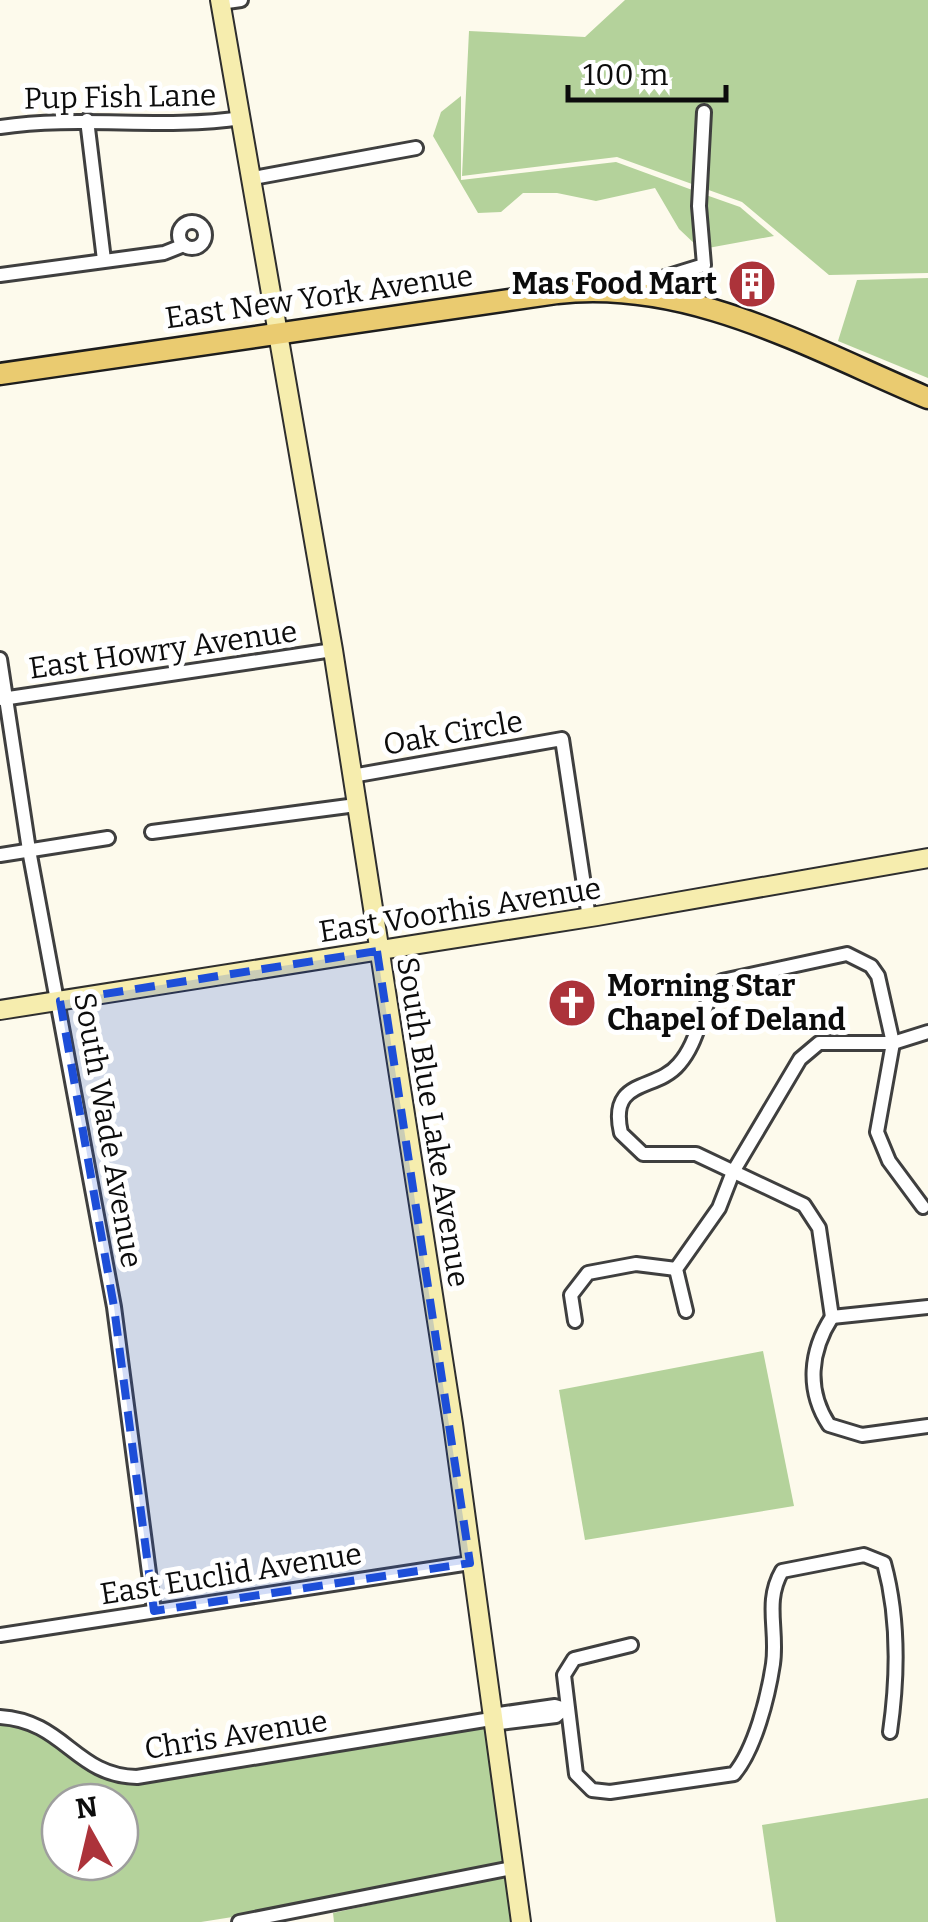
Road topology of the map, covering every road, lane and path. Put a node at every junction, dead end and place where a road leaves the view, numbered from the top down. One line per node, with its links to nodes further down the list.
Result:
1 (240, 0): 2 (street)
2 (220, 2): 4 (main road, South Blue Lake Avenue)
3 (704, 112): 12 (street)
4 (242, 118): 5 (street, Pup Fish Lane); 8 (main road, South Blue Lake Avenue)
5 (87, 120): 6 (street, Pup Fish Lane); 10 (street)
6 (0, 127)
7 (416, 148): 8 (street)
8 (253, 178): 13 (main road, South Blue Lake Avenue)
9 (184, 245): 10 (street)
10 (104, 260): 11 (street)
11 (0, 276)
12 (626, 289): 13 (main road, East New York Avenue); 15 (main road, East New York Avenue)
13 (279, 333): 14 (main road, East New York Avenue); 16 (main road, South Blue Lake Avenue)
14 (0, 374)
15 (928, 398)
16 (333, 650): 18 (street, East Howry Avenue); 19 (main road, South Blue Lake Avenue)
17 (0, 659): 18 (street, South Wade Avenue)
18 (3, 698): 23 (street, South Wade Avenue)
19 (352, 776): 20 (main road, South Blue Lake Avenue); 26 (street, Oak Circle)
20 (356, 805): 21 (street); 27 (main road, South Blue Lake Avenue)
21 (152, 832)
22 (108, 838): 23 (street)
23 (29, 850): 24 (street); 28 (street, South Wade Avenue)
24 (0, 855)
25 (928, 858): 26 (main road, East Voorhis Avenue)
26 (589, 918): 27 (main road, East Voorhis Avenue)
27 (377, 951): 28 (main road, East Voorhis Avenue); 40 (main road, South Blue Lake Avenue)
28 (60, 1001): 29 (main road, East Voorhis Avenue); 41 (street, South Wade Avenue)
29 (0, 1010)
30 (928, 1032): 31 (street)
31 (893, 1043): 32 (street); 32 (street); 33 (street)
32 (733, 1172): 34 (street); 37 (street)
33 (924, 1207)
34 (676, 1269): 36 (street); 38 (street)
35 (928, 1306): 37 (street)
36 (686, 1310)
37 (832, 1317): 39 (street)
38 (576, 1321)
39 (928, 1426)
40 (470, 1563): 41 (street, East Euclid Avenue); 46 (main road, South Blue Lake Avenue)
41 (154, 1611): 42 (street, East Euclid Avenue)
42 (0, 1635)
43 (631, 1645): 44 (street)
44 (566, 1710): 46 (street, Chris Avenue); 47 (street)
45 (0, 1717): 46 (street, Chris Avenue)
46 (494, 1719): 48 (main road, South Blue Lake Avenue)
47 (890, 1732)
48 (512, 1868): 49 (street); 51 (main road, South Blue Lake Avenue)
49 (328, 1915): 50 (street)
50 (239, 1922)
51 (521, 1922)

